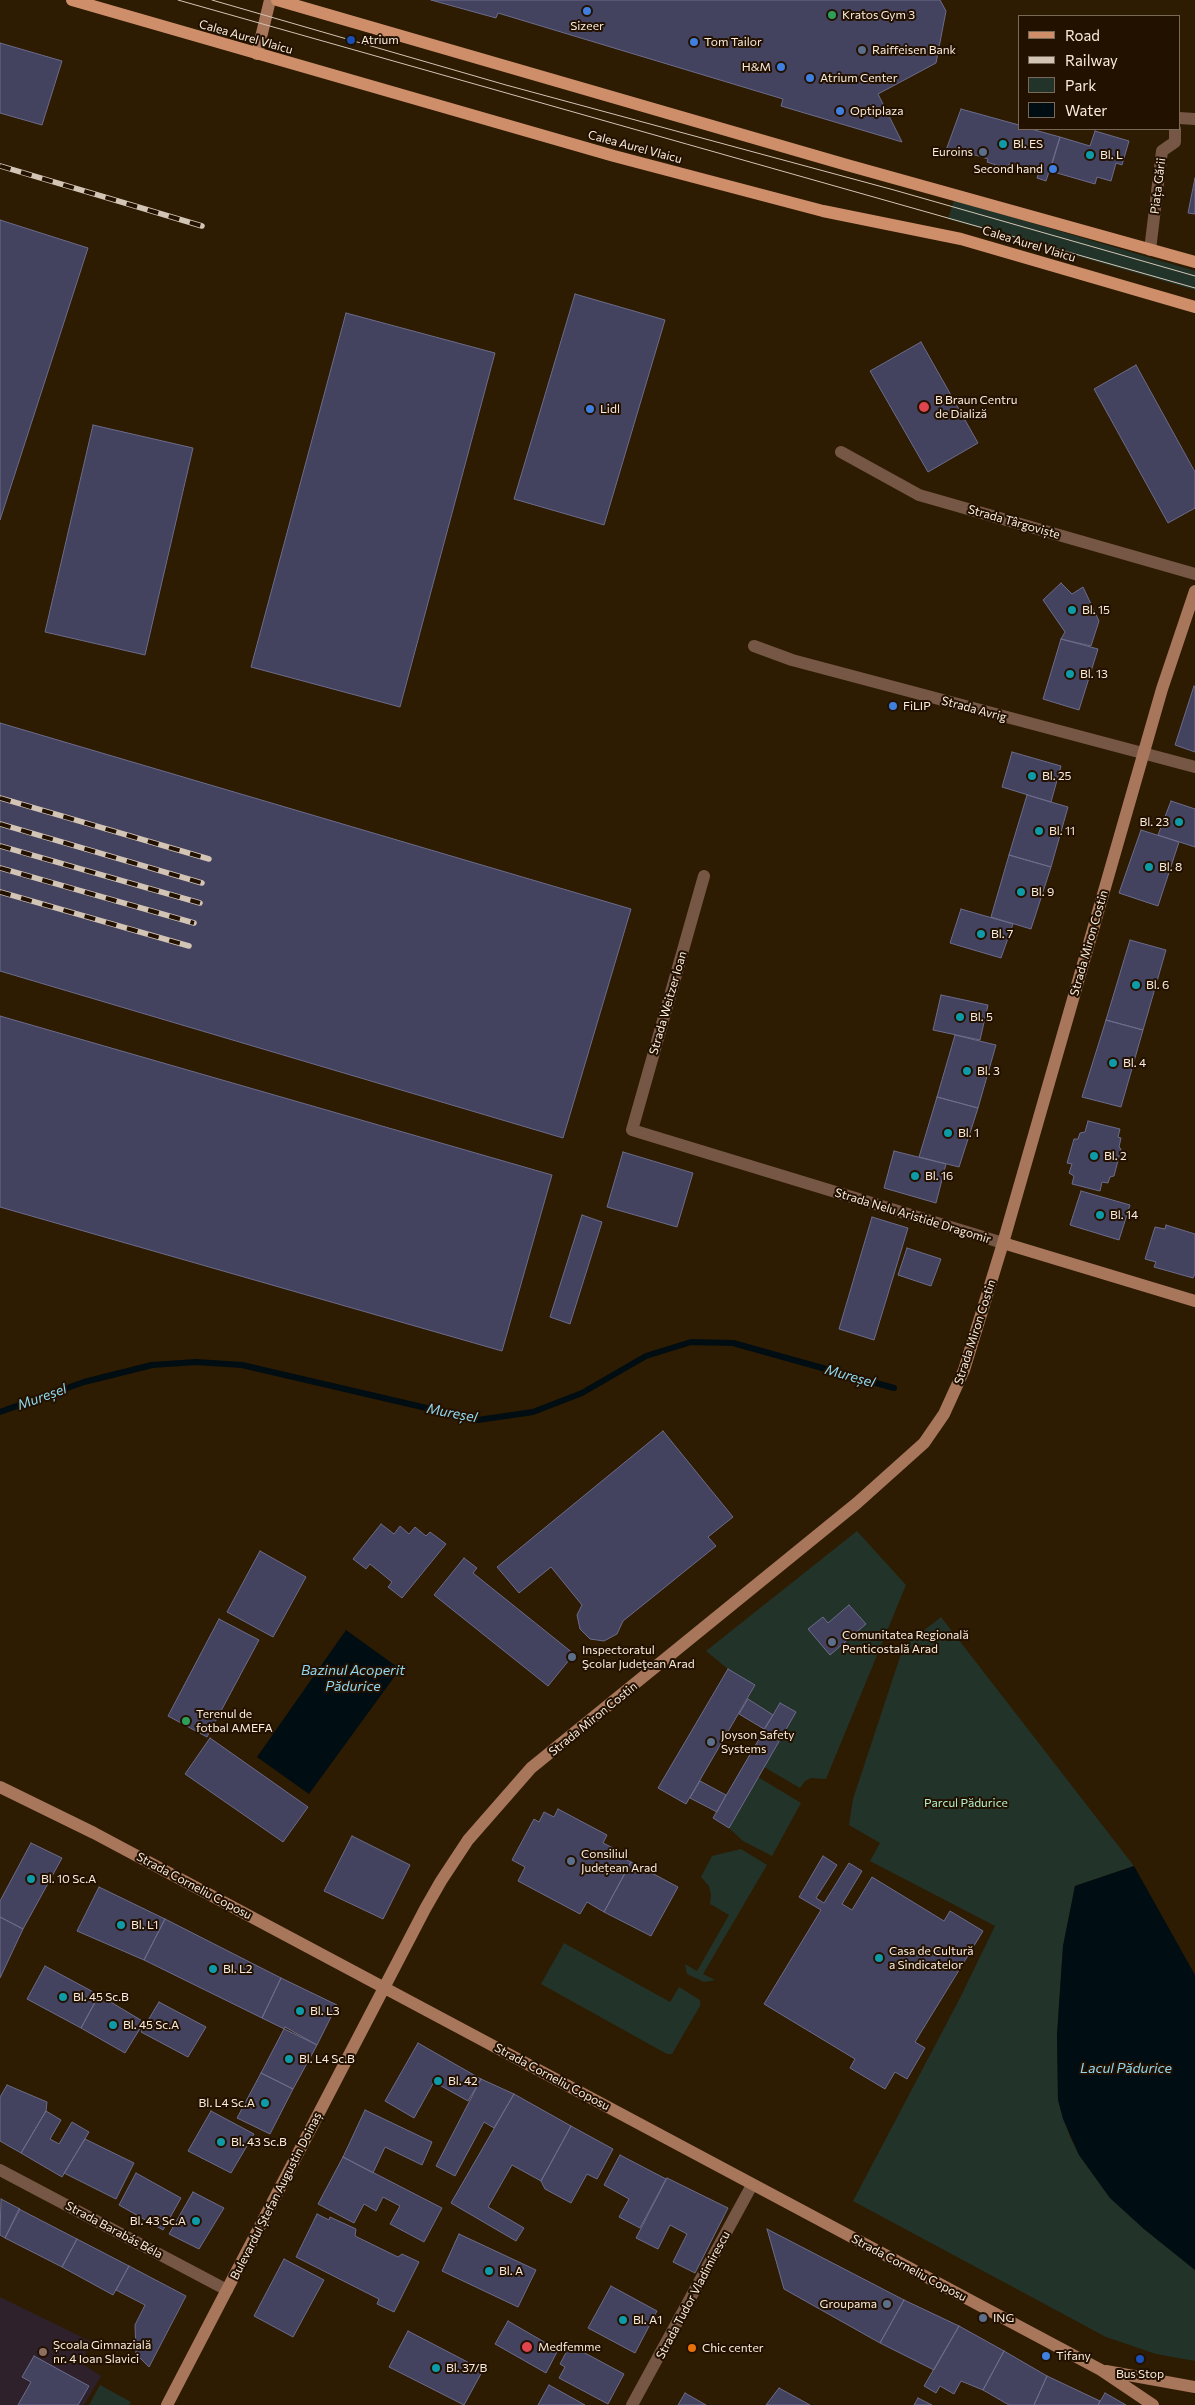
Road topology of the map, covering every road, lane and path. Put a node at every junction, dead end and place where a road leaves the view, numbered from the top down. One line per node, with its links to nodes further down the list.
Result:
1 (72, 0): 4 (main road, Calea Aurel Vlaicu)
2 (270, 0): 4 (main road)
3 (277, 0): 8 (main road, Calea Aurel Vlaicu)
4 (257, 54): 10 (main road, Calea Aurel Vlaicu)
5 (1180, 118): 6 (street)
6 (1195, 119)
7 (1175, 130): 8 (street, Piața Gării)
8 (1150, 250): 9 (main road, Calea Aurel Vlaicu)
9 (1195, 262)
10 (1192, 308)
11 (841, 452): 12 (street, Strada Târgoviște)
12 (1195, 574)
13 (1195, 591): 14 (main road, Strada Miron Costin)
14 (1191, 609): 16 (main road, Strada Miron Costin)
15 (754, 646): 16 (street, Strada Avrig)
16 (1144, 753): 17 (street, Strada Avrig); 20 (main road, Strada Miron Costin)
17 (1195, 767)
18 (704, 876): 19 (street, Strada Weitzer Ioan)
19 (632, 1130): 20 (street, Strada Nelu Aristide Dragomir)
20 (1004, 1243): 21 (main road, Strada Nelu Aristide Dragomir); 23 (main road, Strada Miron Costin)
21 (1195, 1301)
22 (0, 1787): 23 (main road, Strada Corneliu Coposu)
23 (384, 1987): 25 (main road, Strada Corneliu Coposu); 26 (main road, Bulevardul Ștefan Augustin Doinaș)
24 (0, 2170): 26 (street, Strada Barabás Béla)
25 (752, 2185): 27 (main road, Strada Corneliu Coposu); 30 (street, Strada Tudor Vladimirescu)
26 (227, 2290): 29 (main road, Bulevardul Ștefan Augustin Doinaș)
27 (1101, 2370): 28 (main road, Strada Corneliu Coposu); 31 (main road, Strada Corneliu Coposu)
28 (1195, 2387)
29 (166, 2405)
30 (632, 2405)
31 (1154, 2405)

